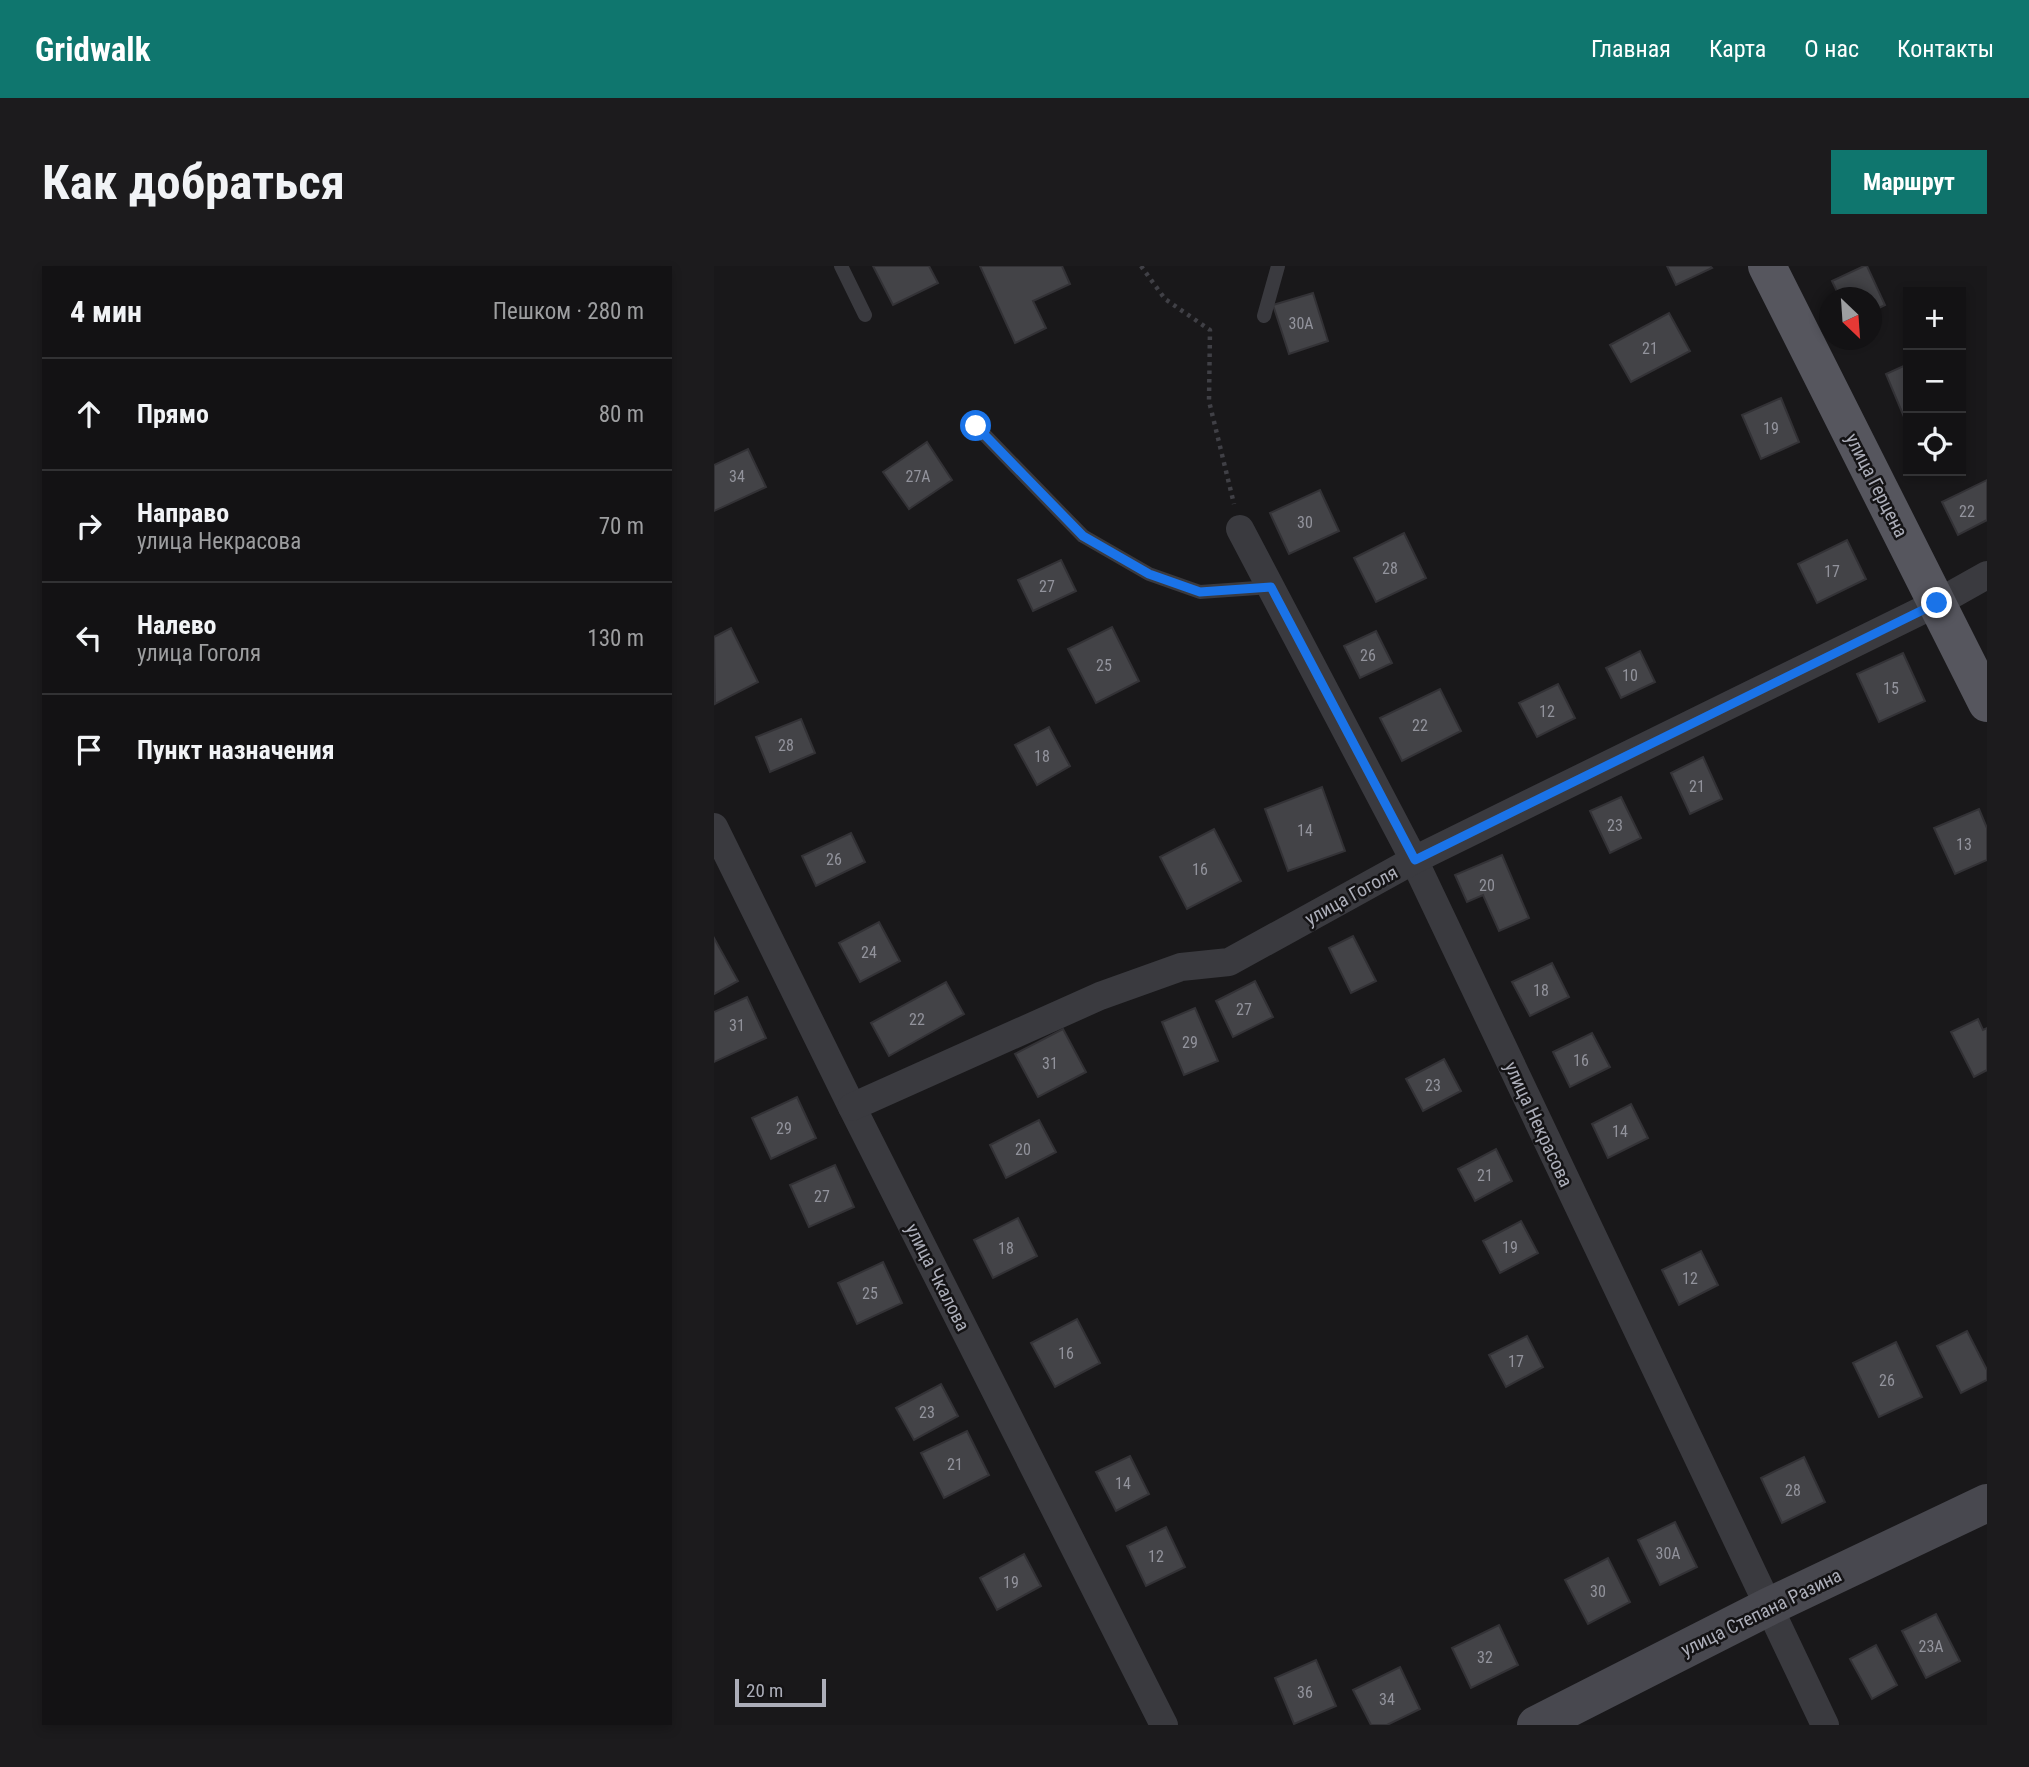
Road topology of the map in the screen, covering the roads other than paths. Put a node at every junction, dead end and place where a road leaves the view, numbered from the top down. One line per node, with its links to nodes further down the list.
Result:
1 (841, 266): 4 (lane)
2 (1278, 266): 5 (lane)
3 (1767, 266): 10 (main road, улица Герцена)
4 (865, 315)
5 (1264, 316)
6 (976, 426): 9 (lane)
7 (1240, 529): 9 (street, улица Некрасова)
8 (1987, 575): 10 (street, улица Гоголя)
9 (1271, 587): 13 (street, улица Некрасова)
10 (1937, 603): 11 (main road, улица Герцена); 13 (street, улица Гоголя)
11 (1987, 703)
12 (714, 827): 14 (street, улица Чкалова)
13 (1415, 860): 14 (street, улица Гоголя); 16 (street, улица Некрасова)
14 (852, 1107): 17 (street, улица Чкалова)
15 (1987, 1503): 16 (main road, улица Степана Разина)
16 (1768, 1608): 18 (main road, улица Степана Разина); 19 (street, улица Некрасова)
17 (1164, 1725)
18 (1536, 1725)
19 (1825, 1725)

